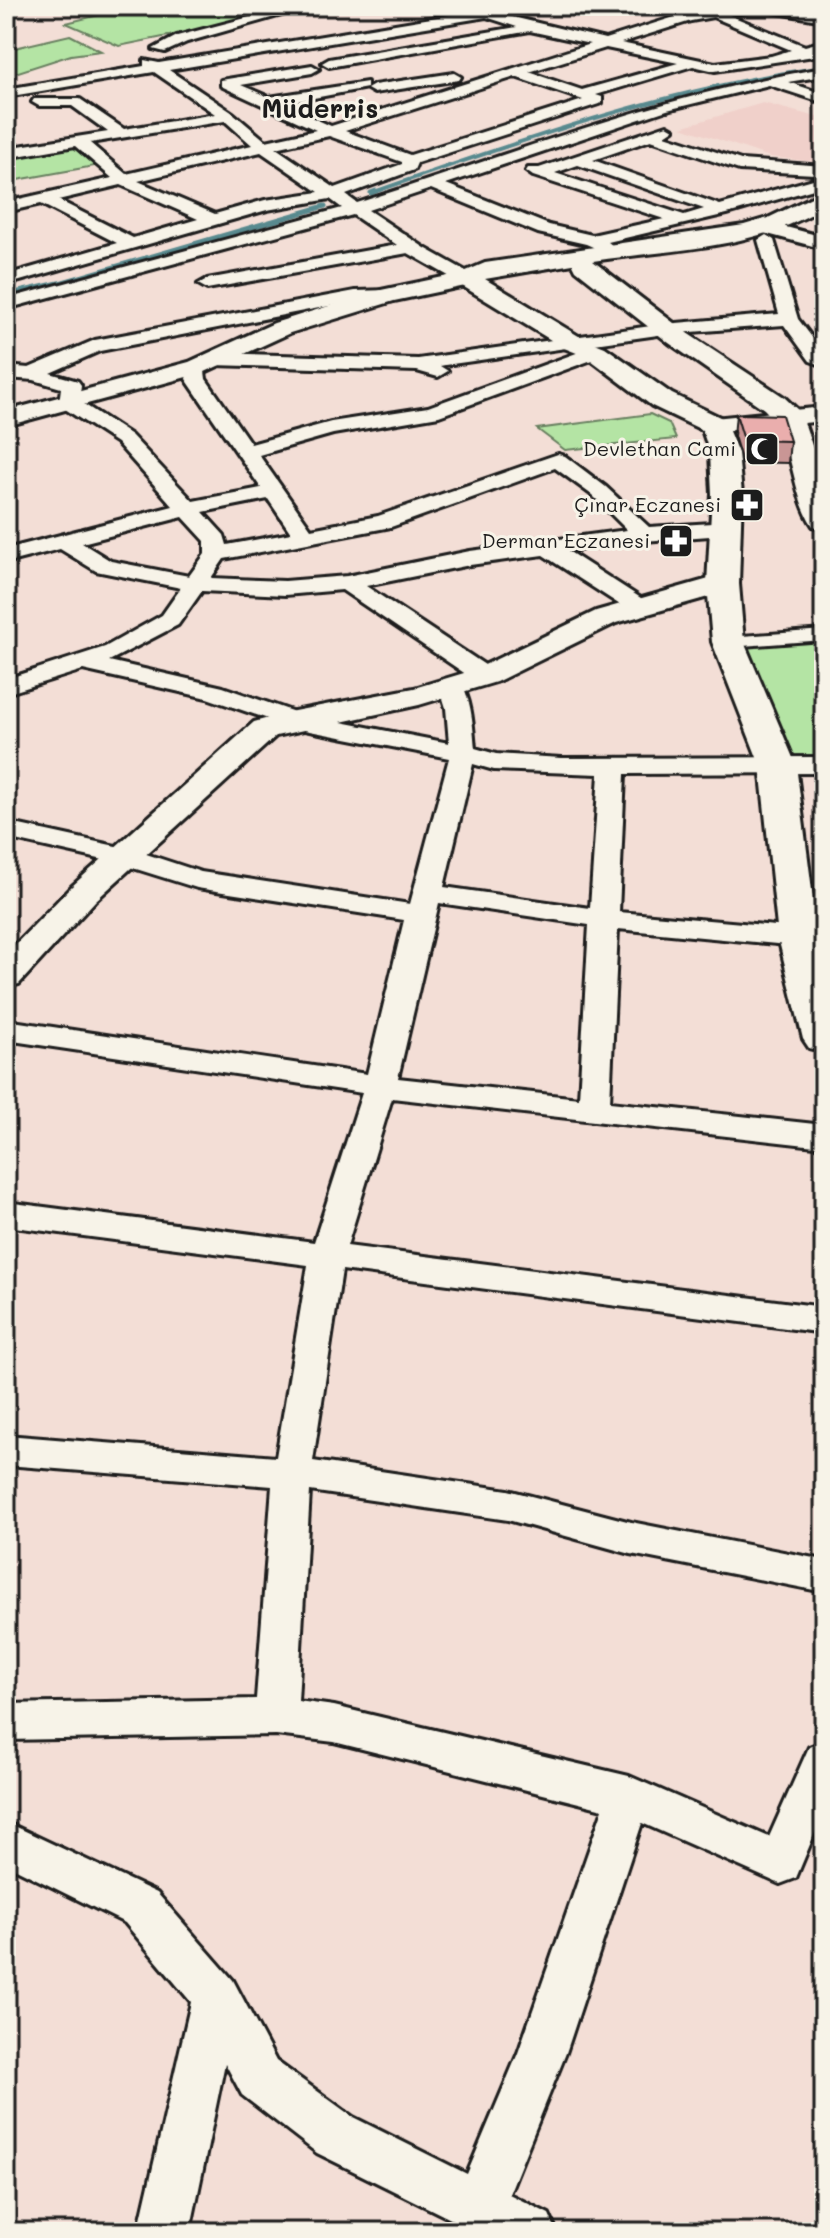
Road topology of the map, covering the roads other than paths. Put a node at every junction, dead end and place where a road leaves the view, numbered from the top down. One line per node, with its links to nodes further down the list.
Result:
1 (307, 6): 19 (street)
2 (527, 6): 7 (street)
3 (667, 6): 8 (street)
4 (761, 6): 5 (street); 9 (street)
5 (715, 13): 8 (street); 10 (street)
6 (395, 14): 11 (street)
7 (483, 14): 11 (street); 13 (street)
8 (689, 17): 15 (street)
9 (824, 17)
10 (736, 22): 18 (street); 21 (street)
11 (420, 24): 20 (street)
12 (293, 26): 19 (street)
13 (533, 28): 14 (street); 15 (street)
14 (506, 33): 16 (street); 27 (street)
15 (601, 43): 18 (street); 23 (street)
16 (529, 45)
17 (824, 45): 21 (street)
18 (623, 48): 25 (street)
19 (160, 49): 28 (street)
20 (269, 51): 26 (street); 27 (street)
21 (805, 52): 22 (street); 25 (street)
22 (824, 56)
23 (560, 57): 29 (street); 31 (street)
24 (121, 59): 36 (street)
25 (694, 63): 38 (street)
26 (188, 64): 28 (street); 34 (street)
27 (309, 68): 34 (street); 35 (street)
28 (160, 69): 36 (street); 44 (street)
29 (515, 72): 32 (street); 38 (street)
30 (824, 72): 33 (street)
31 (479, 73): 32 (street); 35 (street)
32 (496, 79): 42 (street)
33 (768, 79): 37 (street); 46 (street)
34 (226, 83): 41 (street)
35 (368, 87): 41 (street); 42 (street)
36 (6, 90)
37 (797, 91): 39 (street); 40 (street)
38 (581, 95): 56 (street)
39 (824, 99)
40 (767, 100)
41 (267, 102): 47 (street)
42 (420, 104): 47 (street)
43 (6, 107): 48 (street)
44 (228, 116): 48 (street); 52 (street)
45 (679, 125): 49 (street)
46 (595, 126): 50 (street); 54 (street)
47 (330, 131): 52 (street); 56 (street)
48 (121, 134): 51 (street)
49 (649, 134): 50 (street); 57 (street)
50 (633, 139): 55 (street)
51 (77, 140): 53 (street); 60 (street)
52 (262, 146): 60 (street); 65 (street)
53 (9, 151)
54 (498, 159): 58 (street); 63 (street)
55 (576, 159): 58 (street); 62 (street)
56 (410, 160): 65 (street)
57 (789, 166): 59 (street); 61 (street)
58 (539, 173): 66 (street)
59 (824, 179): 72 (street)
60 (125, 181): 69 (street); 73 (street)
61 (740, 181)
62 (647, 183): 66 (street); 67 (street)
63 (432, 184): 71 (street); 79 (street)
64 (715, 189): 67 (street)
65 (334, 194): 71 (street); 73 (street)
66 (606, 195): 74 (street)
67 (690, 197): 72 (street)
68 (824, 198): 75 (main road)
69 (46, 200): 70 (street); 77 (street)
70 (6, 207)
71 (356, 209): 78 (street); 80 (street)
72 (721, 211): 74 (street)
73 (214, 220): 77 (street)
74 (683, 220): 79 (street)
75 (777, 230): 76 (main road); 79 (main road); 79 (main road); 87 (street)
76 (822, 230)
77 (134, 245): 81 (street)
78 (411, 247): 82 (street); 83 (street)
79 (596, 252): 82 (main road); 82 (main road); 88 (main road)
80 (167, 262): 83 (street); 85 (street)
81 (7, 279)
82 (467, 279): 84 (street); 89 (main road)
83 (207, 284): 86 (street)
84 (389, 295): 86 (street); 91 (street)
85 (6, 304)
86 (261, 313): 93 (street)
87 (789, 319): 88 (street); 90 (street)
88 (665, 329): 89 (street); 99 (main road)
89 (584, 348): 92 (street); 94 (street); 100 (main road)
90 (824, 360)
91 (206, 363): 92 (street); 95 (street); 102 (street)
92 (418, 365): 94 (street)
93 (23, 385): 95 (street); 95 (street); 96 (street); 98 (street); 101 (street)
94 (499, 387): 102 (street)
95 (70, 394): 101 (street)
96 (6, 409)
97 (824, 414): 99 (street)
98 (6, 419)
99 (791, 419): 100 (street); 103 (main road)
100 (714, 425): 107 (main road)
101 (124, 439): 105 (street)
102 (247, 452): 104 (street)
103 (816, 467): 106 (main road)
104 (274, 492): 105 (street); 109 (street)
105 (187, 509): 110 (street); 112 (street)
106 (824, 520)
107 (728, 529): 108 (street); 116 (main road)
108 (644, 534): 109 (street); 111 (street)
109 (305, 537): 112 (street)
110 (62, 540): 113 (street); 115 (street)
111 (546, 547): 114 (street); 117 (street)
112 (216, 554): 115 (street)
113 (6, 556)
114 (347, 583): 115 (street); 121 (street)
115 (197, 584): 120 (street)
116 (723, 584): 117 (street); 119 (main road)
117 (639, 607): 121 (street)
118 (824, 635): 119 (street)
119 (728, 642): 127 (main road)
120 (81, 662): 123 (street); 124 (street)
121 (485, 676): 122 (street)
122 (451, 686): 124 (street); 125 (street)
123 (6, 687)
124 (294, 720): 125 (street); 131 (street)
125 (463, 753): 129 (street); 132 (street)
126 (824, 756): 127 (street)
127 (778, 765): 128 (street); 129 (street); 134 (main road)
128 (824, 765)
129 (612, 766): 133 (street)
130 (6, 830): 131 (street)
131 (124, 856): 132 (street); 135 (street)
132 (425, 903): 133 (street); 138 (street)
133 (606, 919): 134 (street); 139 (street)
134 (808, 948): 137 (main road)
135 (6, 976)
136 (6, 1030): 138 (street)
137 (824, 1039)
138 (380, 1086): 139 (street); 142 (street)
139 (594, 1111): 140 (street)
140 (824, 1136)
141 (6, 1214): 142 (street)
142 (327, 1254): 143 (street); 145 (street)
143 (824, 1320)
144 (6, 1450): 145 (street)
145 (292, 1473): 146 (street); 147 (street)
146 (824, 1576)
147 (276, 1717): 148 (street); 150 (street)
148 (6, 1722)
149 (824, 1760): 150 (street)
150 (629, 1796): 153 (street)
151 (6, 1842): 152 (street)
152 (216, 1996): 153 (street); 154 (street)
153 (479, 2207): 155 (street)
154 (164, 2232)
155 (531, 2232)

